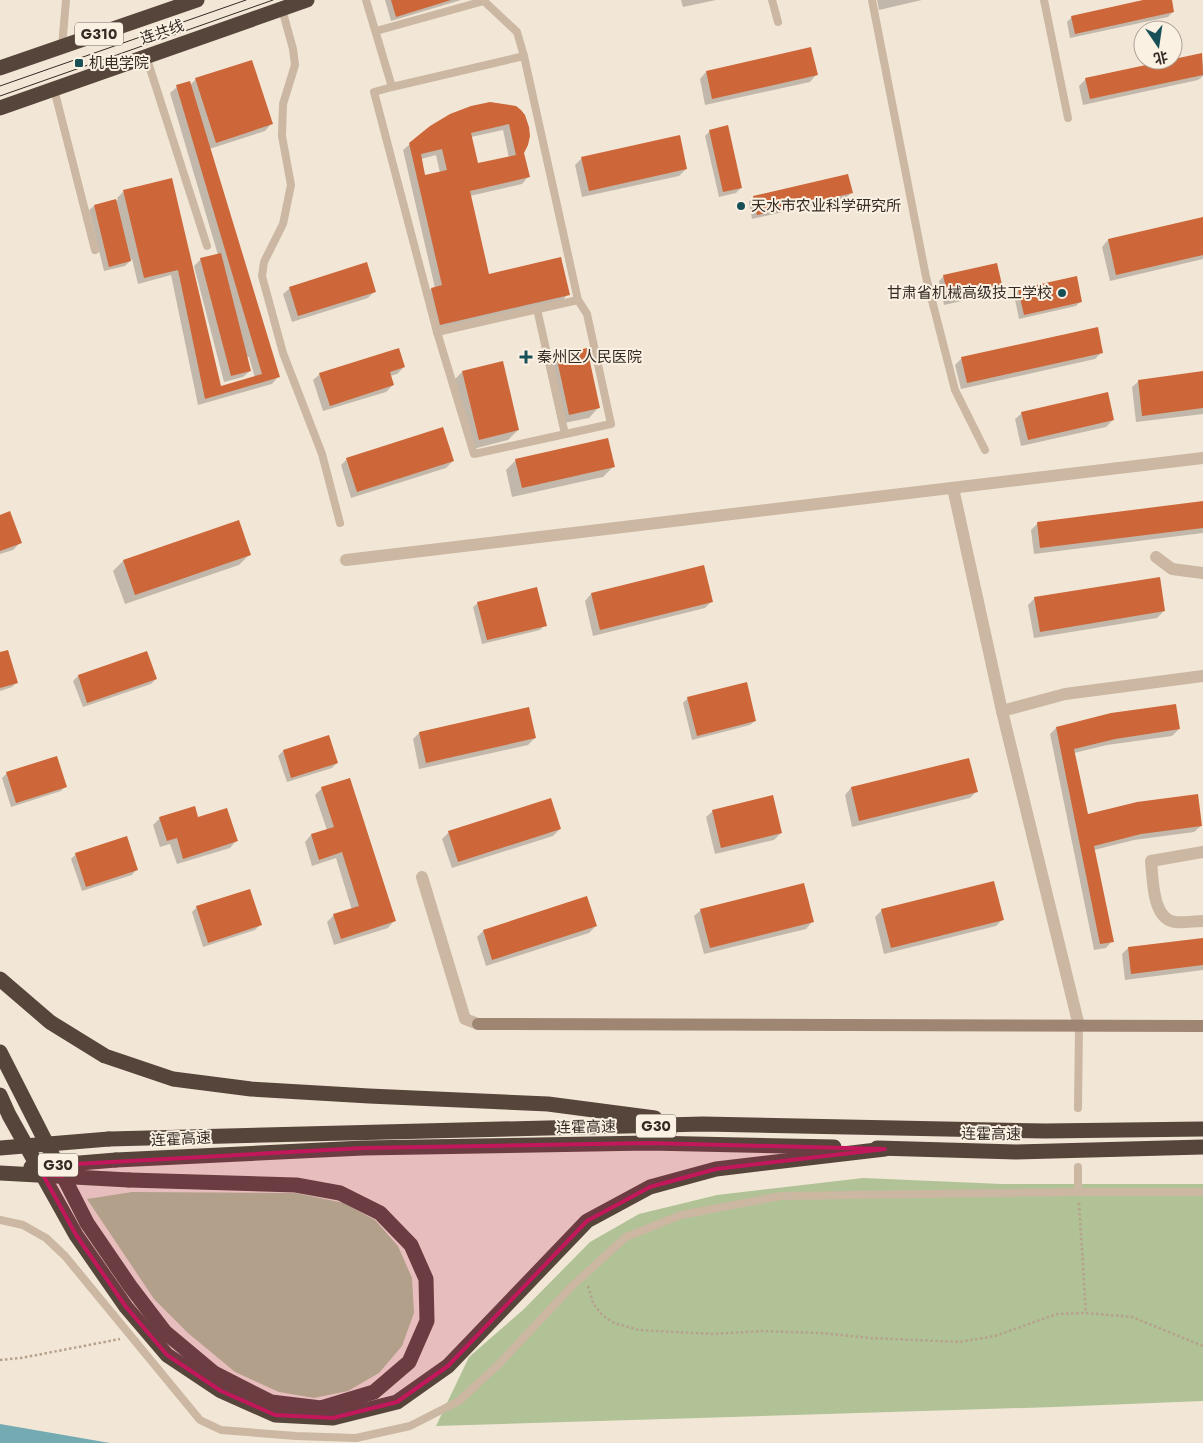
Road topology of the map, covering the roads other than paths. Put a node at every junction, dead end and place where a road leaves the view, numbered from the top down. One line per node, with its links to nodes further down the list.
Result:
1 (66, 0): 11 (lane)
2 (197, 0): 11 (highway, G310)
3 (307, 0): 8 (highway, 连共线 / G310)
4 (366, 0): 10 (lane)
5 (772, 0): 9 (lane)
6 (872, 0): 25 (lane)
7 (1044, 0): 18 (lane)
8 (282, 9): 12 (highway, 连共线 / G310); 28 (lane)
9 (778, 22)
10 (376, 32): 13 (lane); 15 (lane)
11 (62, 47): 14 (highway, G310)
12 (146, 56): 16 (highway, 连共线 / G310); 19 (lane)
13 (524, 56): 15 (lane); 21 (lane)
14 (0, 68)
15 (392, 87): 23 (lane)
16 (54, 89): 17 (highway, 连共线 / G310); 20 (lane)
17 (0, 108)
18 (1068, 118)
19 (207, 246)
20 (95, 250)
21 (578, 300): 22 (lane); 24 (lane)
22 (536, 309): 23 (lane); 24 (lane)
23 (437, 332): 24 (lane)
24 (565, 434)
25 (985, 450)
26 (1203, 458): 27 (street)
27 (953, 488): 30 (street); 33 (street)
28 (340, 523)
29 (1156, 557): 31 (street)
30 (346, 560)
31 (1203, 573)
32 (1203, 676): 33 (street)
33 (1002, 711): 38 (street)
34 (1203, 852): 36 (street)
35 (422, 877): 38 (street)
36 (1203, 921)
37 (0, 979): 43 (highway)
38 (1078, 1026): 39 (street); 42 (lane)
39 (1203, 1026)
40 (0, 1052): 49 (highway, bridge)
41 (0, 1095): 47 (highway)
42 (1078, 1108)
43 (703, 1124): 44 (highway, 连霍高速 / G30); 46 (highway, 连霍高速 / G30, bridge)
44 (1203, 1129)
45 (1203, 1147): 47 (highway, 连霍高速 / G30)
46 (0, 1148)
47 (885, 1149): 49 (highway, 连霍高速 / G30, bridge)
48 (1078, 1167): 50 (lane)
49 (0, 1172)
50 (1078, 1192): 51 (lane); 52 (lane)
51 (1203, 1192)
52 (0, 1220)

